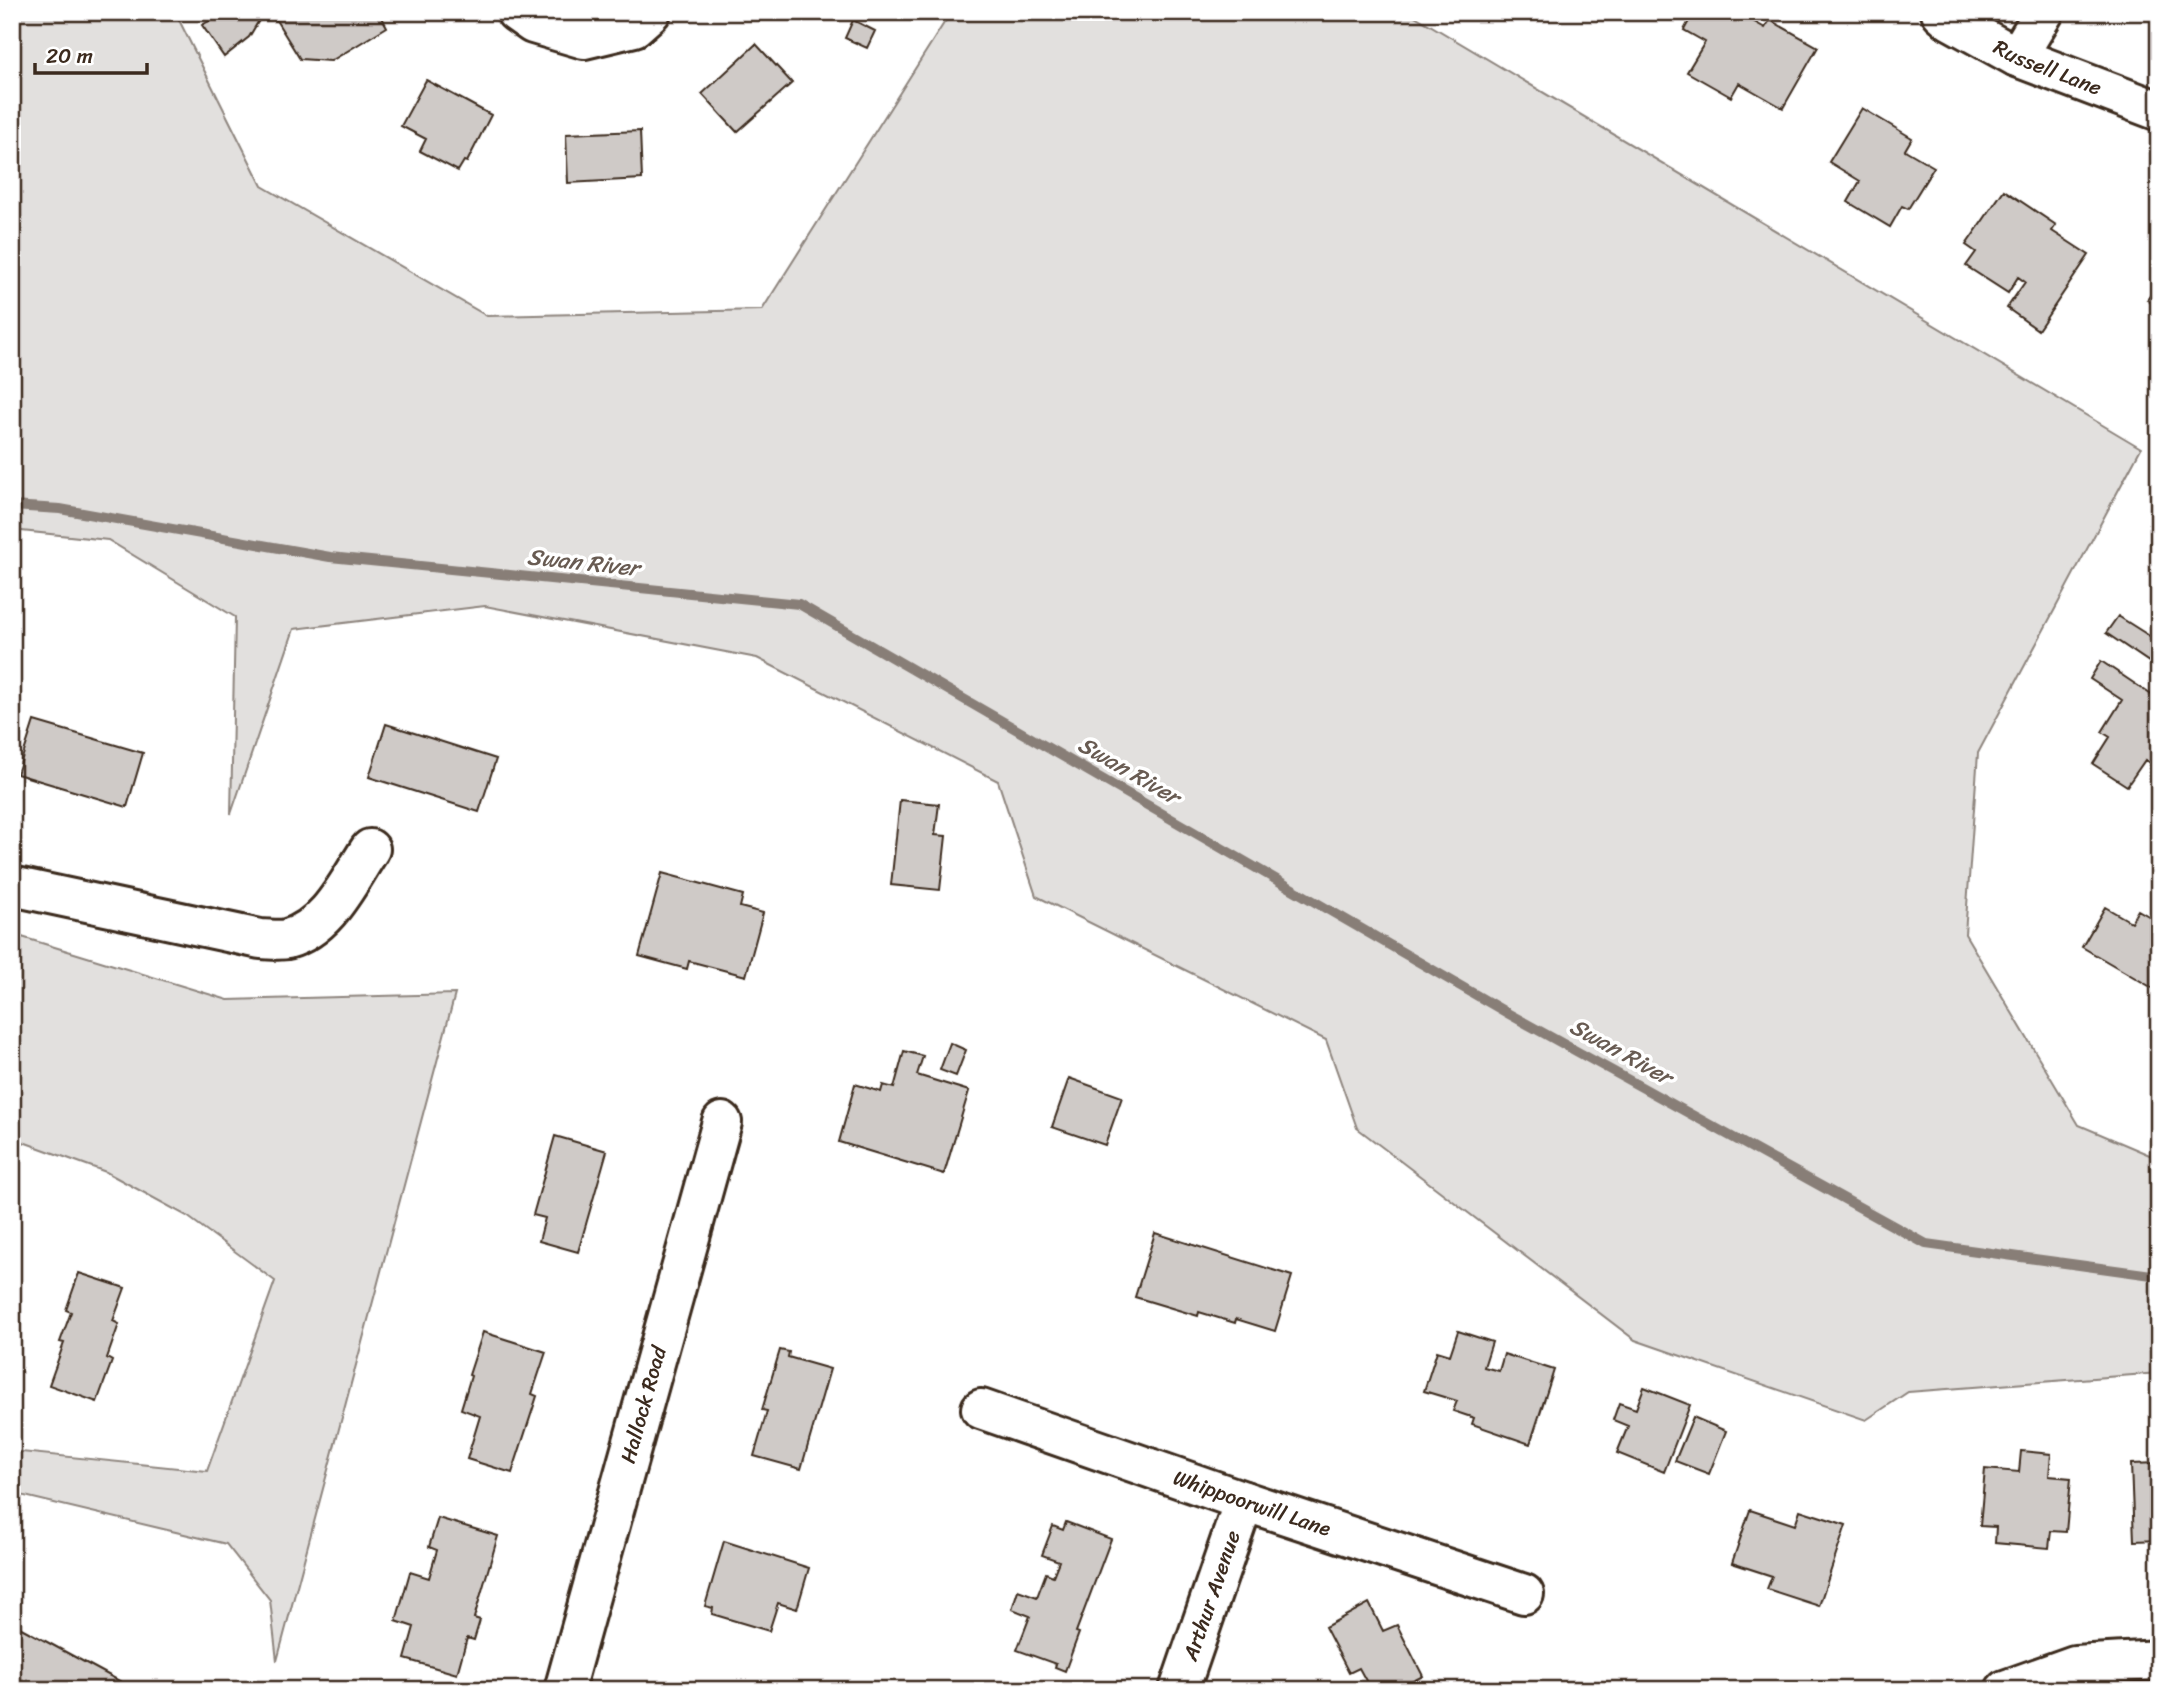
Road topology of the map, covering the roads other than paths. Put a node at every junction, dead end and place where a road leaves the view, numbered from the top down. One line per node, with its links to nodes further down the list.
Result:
1 (516, 12): 2 (street)
2 (651, 12)
3 (1941, 12): 5 (street, Russell Lane)
4 (2044, 12): 5 (street)
5 (2017, 57): 6 (street, Russell Lane)
6 (2159, 111)
7 (370, 849): 8 (street)
8 (12, 886)
9 (722, 1122): 14 (street, Hallock Road)
10 (981, 1409): 11 (street, Whippoorwill Lane)
11 (1244, 1501): 12 (street, Whippoorwill Lane); 15 (street, Arthur Avenue)
12 (1524, 1594)
13 (2159, 1660): 16 (street)
14 (564, 1690)
15 (1179, 1690)
16 (2005, 1690)

